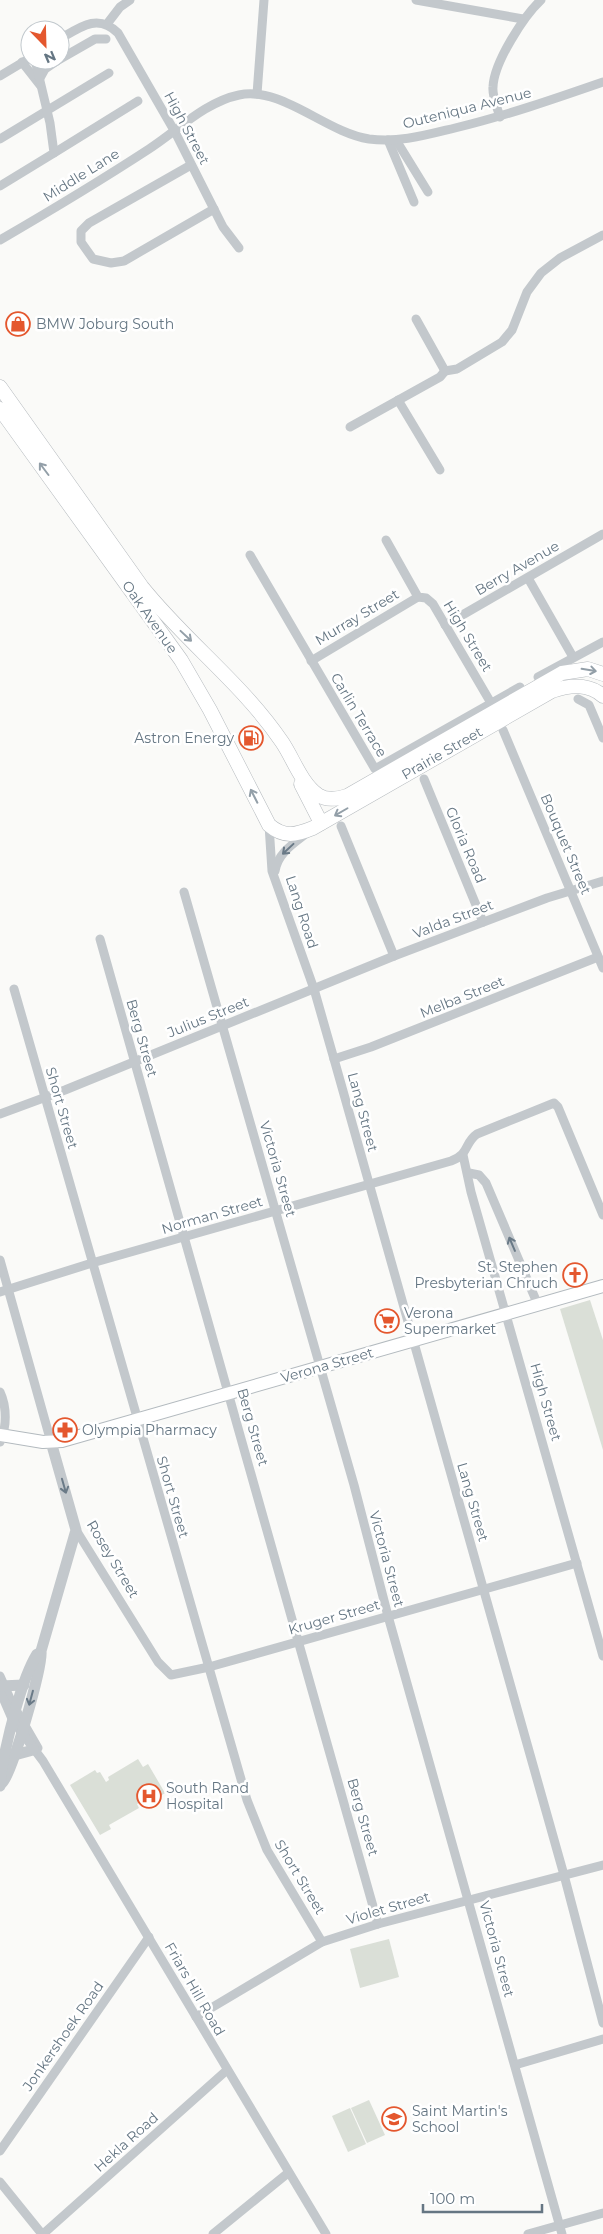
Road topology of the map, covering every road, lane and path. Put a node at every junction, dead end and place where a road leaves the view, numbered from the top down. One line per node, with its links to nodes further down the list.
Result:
1 (130, 0): 6 (street)
2 (264, 0): 18 (street)
3 (416, 0): 5 (street)
4 (541, 0): 5 (street)
5 (523, 19): 21 (street)
6 (107, 24): 7 (street); 22 (street, High Street)
7 (70, 33)
8 (106, 39): 9 (street)
9 (70, 54)
10 (20, 64): 15 (street)
11 (33, 70): 16 (street)
12 (37, 70): 16 (street)
13 (44, 70): 16 (street)
14 (109, 73): 20 (street)
15 (0, 76)
16 (40, 81): 20 (street)
17 (603, 82): 21 (street, Outeniqua Avenue)
18 (257, 94): 22 (street, Outeniqua Avenue); 24 (street, Outeniqua Avenue)
19 (138, 101): 25 (street)
20 (48, 110): 23 (street); 25 (street)
21 (500, 117): 24 (street, Outeniqua Avenue)
22 (175, 132): 26 (street, High Street); 32 (street, Middle Lane)
23 (0, 139)
24 (392, 140): 28 (street); 29 (street)
25 (54, 153): 27 (street)
26 (191, 165): 30 (street, High Street); 30 (street)
27 (0, 186)
28 (428, 192)
29 (414, 202)
30 (214, 209): 33 (street, High Street)
31 (603, 235): 35 (street)
32 (0, 240)
33 (239, 248)
34 (416, 319): 35 (street)
35 (445, 371): 37 (street)
36 (0, 387): 58 (main road, Oak Avenue, one-way to 58)
37 (398, 400): 39 (street); 40 (street)
38 (2, 417): 60 (main road, Oak Avenue, one-way to 38)
39 (350, 427)
40 (440, 470)
41 (603, 534): 44 (street, Berry Avenue)
42 (386, 540): 45 (street, High Street)
43 (250, 555): 49 (street, Carlin Terrace)
44 (528, 578): 46 (street, Berry Avenue); 48 (street)
45 (418, 597): 46 (street, High Street); 49 (street, Murray Street)
46 (445, 625): 55 (street, High Street)
47 (603, 642): 48 (street)
48 (573, 657): 51 (street)
49 (311, 661): 55 (street, Carlin Terrace)
50 (603, 674): 58 (main road, Prairie Street, one-way to 50)
51 (538, 677)
52 (520, 687): 55 (street, Carlin Terrace)
53 (603, 696): 61 (main road, Prairie Street, one-way to 61)
54 (578, 699): 57 (street)
55 (491, 703)
56 (503, 730): 66 (street, Bouquet Street)
57 (603, 738)
58 (295, 762): 61 (main road)
59 (424, 779): 68 (street, Gloria Road)
60 (269, 825): 63 (main road, Oak Avenue); 64 (street)
61 (317, 826): 63 (main road, Prairie Street); 64 (street, Lang Road, one-way to 64)
62 (341, 826): 70 (street)
63 (282, 834)
64 (274, 876): 73 (street, Lang Road)
65 (603, 881): 66 (street, Valda Street)
66 (571, 891): 68 (street, Valda Street); 71 (street, Bouquet Street)
67 (184, 892): 75 (street, Victoria Street)
68 (483, 922): 70 (street, Valda Street)
69 (100, 939): 77 (street, Berg Street)
70 (394, 956): 73 (street, Valda Street)
71 (598, 957): 72 (street, Bouquet Street); 76 (street, Melba Street)
72 (603, 968)
73 (314, 989): 75 (street, Julius Street); 76 (street, Lang Street)
74 (14, 990): 78 (street, Short Street)
75 (222, 1026): 77 (street, Julius Street); 83 (street, Victoria Street)
76 (334, 1059): 82 (street, Lang Street)
77 (134, 1061): 78 (street, Julius Street); 85 (street, Berg Street)
78 (45, 1097): 79 (street, Julius Street); 87 (street, Short Street)
79 (0, 1114)
80 (461, 1157): 81 (street, High Street); 82 (street, Norman Street); 84 (street)
81 (469, 1173): 90 (street, one-way to 81); 91 (street, High Street)
82 (369, 1186): 83 (street, Norman Street); 92 (street, Lang Street)
83 (276, 1212): 85 (street, Norman Street); 93 (street, Victoria Street)
84 (603, 1214)
85 (184, 1238): 87 (street, Norman Street); 95 (street, Berg Street)
86 (0, 1260): 89 (street, Rosey Street)
87 (92, 1263): 89 (street, Norman Street); 96 (street, Short Street)
88 (603, 1286): 90 (main road, Verona Street)
89 (4, 1290): 98 (street, Rosey Street)
90 (538, 1305): 91 (main road, Verona Street)
91 (506, 1314): 92 (main road, Verona Street); 100 (street, High Street)
92 (414, 1340): 93 (main road, Verona Street); 101 (street, Lang Street)
93 (320, 1367): 95 (main road, Verona Street); 102 (street, Victoria Street)
94 (0, 1392): 97 (street)
95 (229, 1393): 96 (main road, Verona Street); 103 (street, Berg Street)
96 (137, 1419): 98 (main road, Verona Street); 106 (street, Short Street)
97 (1, 1437): 98 (main road)
98 (51, 1442): 99 (street, Rosey Street, one-way to 99)
99 (76, 1530): 104 (street); 107 (street, Rosey Street)
100 (577, 1563): 101 (street, Kruger Street); 105 (street, High Street)
101 (484, 1590): 102 (street, Kruger Street); 116 (street, Lang Street)
102 (388, 1616): 103 (street, Kruger Street); 117 (street, Victoria Street)
103 (299, 1641): 106 (street, Kruger Street); 118 (street, Berg Street)
104 (41, 1650): 109 (street); 110 (street, one-way to 110)
105 (603, 1656)
106 (209, 1667): 107 (street, Kruger Street); 120 (street, Short Street)
107 (185, 1673)
108 (1, 1685): 109 (street); 110 (street, Friars Hill Road)
109 (24, 1685): 110 (street)
110 (19, 1722): 111 (street); 112 (street, Friars Hill Road); 113 (street)
111 (15, 1754): 112 (street); 113 (street); 114 (street)
112 (37, 1754): 119 (street, Friars Hill Road)
113 (4, 1758): 114 (street)
114 (1, 1785)
115 (603, 1865): 116 (street, Violet Street)
116 (564, 1875): 117 (street, Violet Street); 122 (street, Lang Street)
117 (470, 1900): 118 (street, Violet Street); 124 (street, Victoria Street)
118 (378, 1924): 120 (street, Violet Street)
119 (149, 1937): 121 (street, Friars Hill Road); 126 (street, Jonkershoek Road)
120 (322, 1942): 121 (street, Violet Street)
121 (196, 2017): 125 (street, Friars Hill Road)
122 (603, 2023)
123 (603, 2039): 124 (street)
124 (515, 2065): 130 (street, Victoria Street)
125 (227, 2070): 127 (street, Friars Hill Road); 131 (street, Hekla Road)
126 (0, 2151)
127 (288, 2172): 132 (street); 133 (street, Friars Hill Road)
128 (0, 2183): 131 (street)
129 (603, 2213): 130 (street)
130 (561, 2230): 134 (street)
131 (43, 2234)
132 (213, 2234)
133 (326, 2234)
134 (528, 2234)

